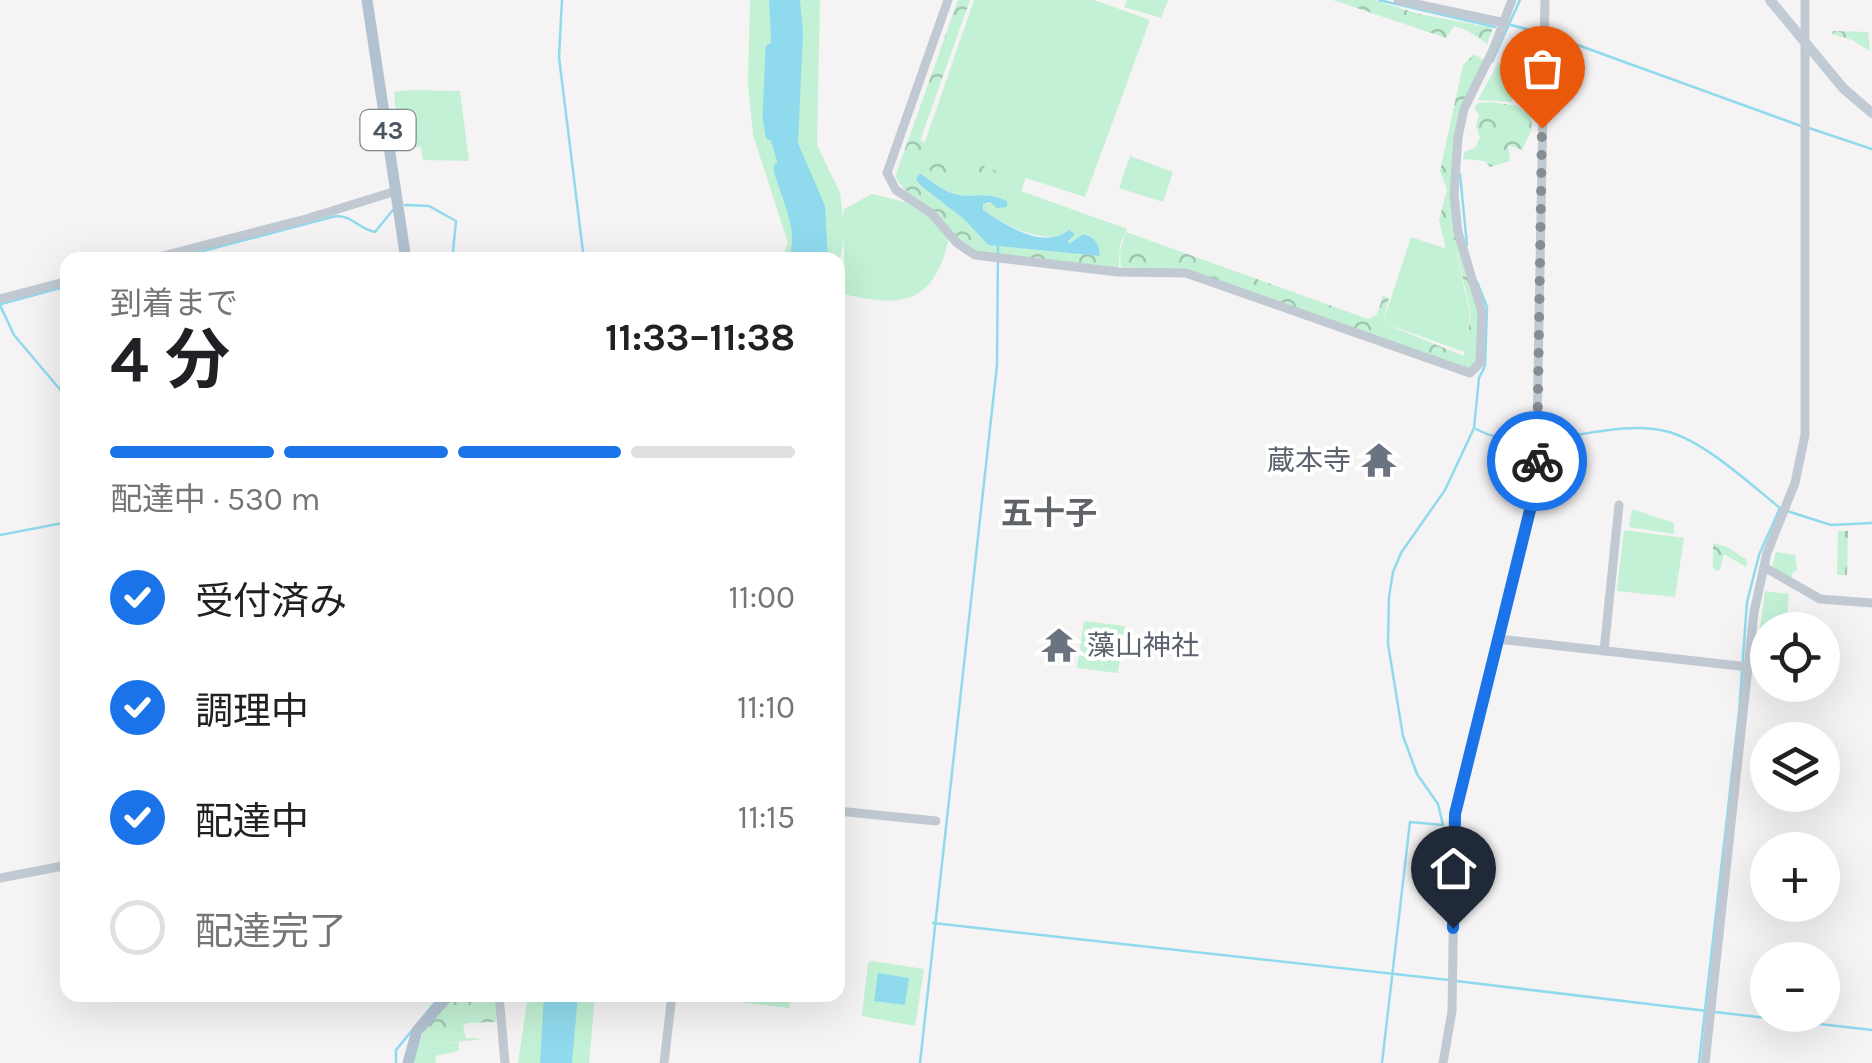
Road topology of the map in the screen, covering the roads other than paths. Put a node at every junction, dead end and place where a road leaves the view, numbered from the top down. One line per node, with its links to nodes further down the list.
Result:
1 (367, 0): 11 (main road, 43)
2 (948, 0): 8 (street)
3 (1398, 0): 8 (street)
4 (1512, 0): 8 (street)
5 (1544, 0): 19 (street)
6 (1770, 0): 9 (main road)
7 (1804, 0): 9 (street)
8 (1505, 22)
9 (1804, 41): 10 (main road); 17 (street)
10 (1872, 113)
11 (396, 191): 12 (street); 13 (main road, 43)
12 (178, 252)
13 (405, 252)
14 (60, 283): 15 (street)
15 (1, 298)
16 (1619, 504): 20 (street)
17 (1764, 568): 18 (street); 21 (street)
18 (1872, 603)
19 (1498, 639): 20 (street); 32 (street)
20 (1604, 651): 21 (street)
21 (1749, 668): 33 (street)
22 (845, 812): 23 (street)
23 (936, 821)
24 (60, 867): 25 (street)
25 (0, 878)
26 (444, 1002): 29 (main road)
27 (499, 1002): 30 (street)
28 (671, 1002): 31 (street)
29 (408, 1063)
30 (505, 1063)
31 (664, 1063)
32 (1442, 1063)
33 (1705, 1063)

